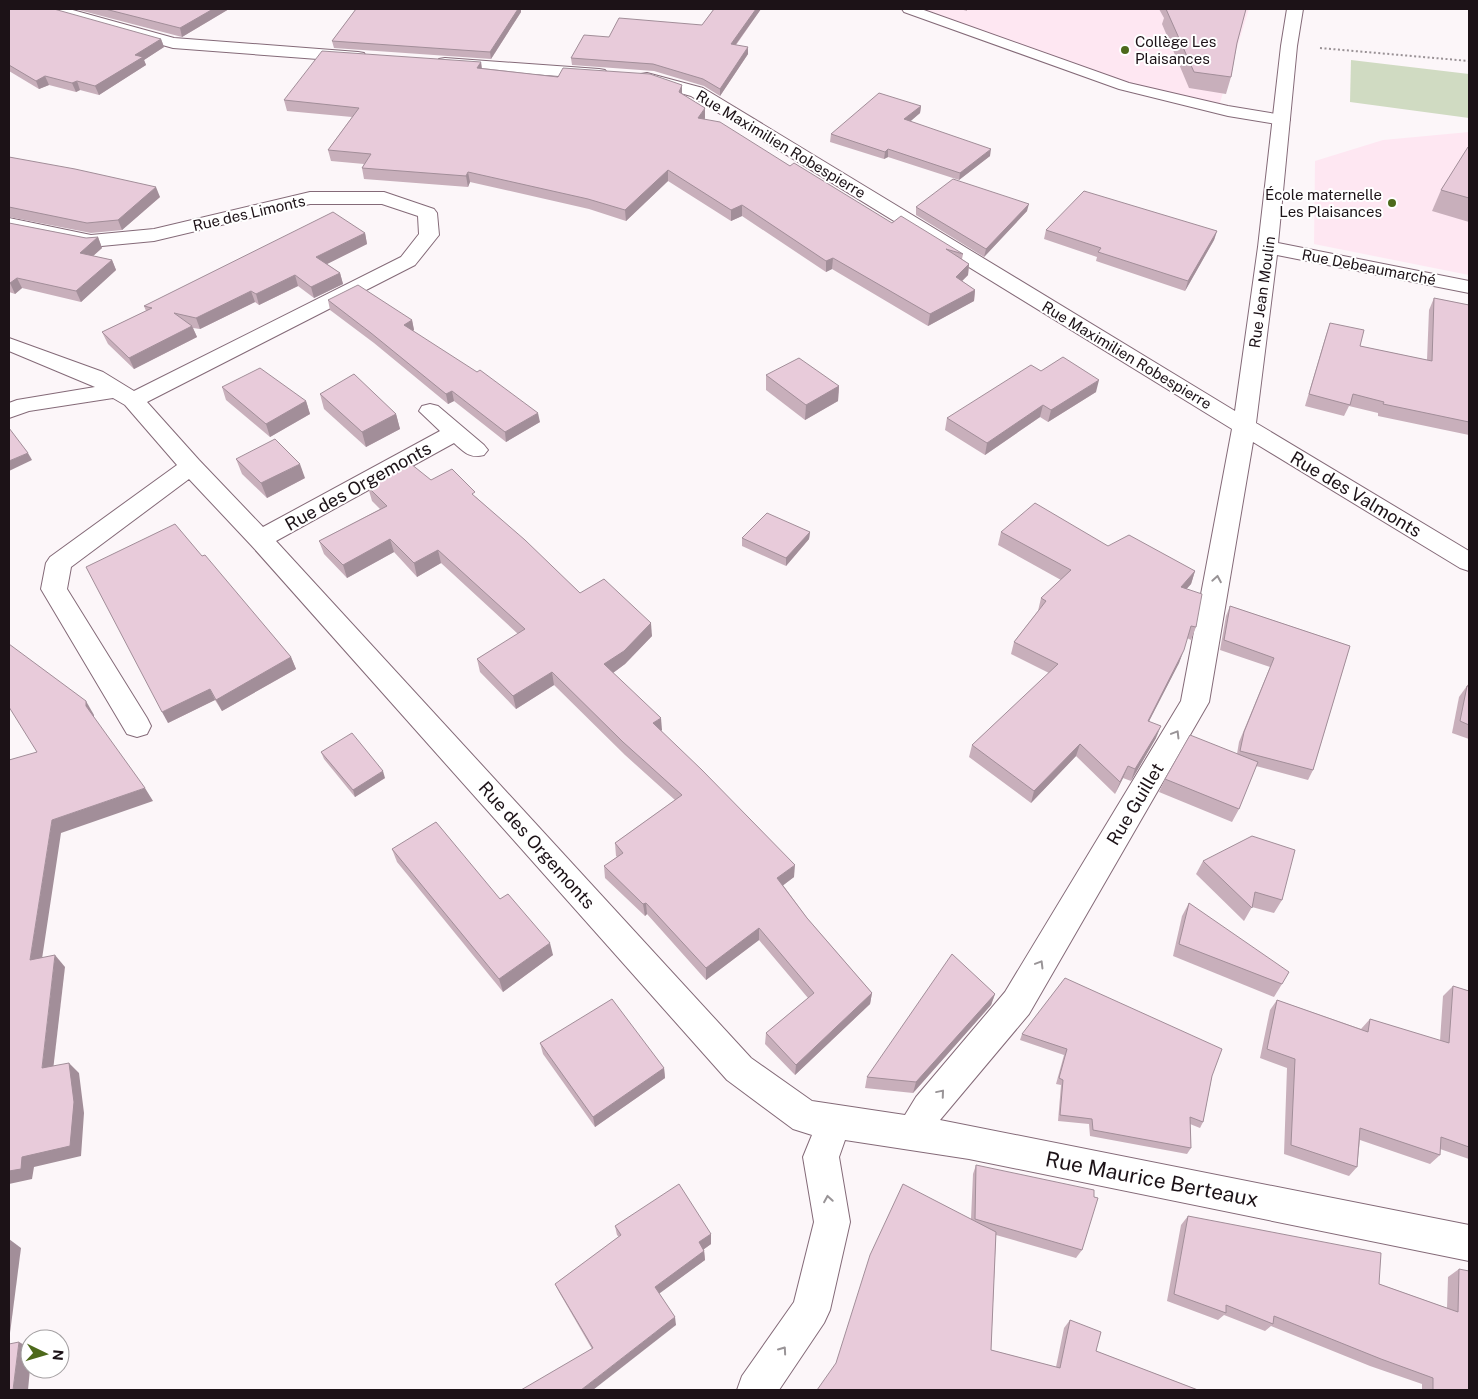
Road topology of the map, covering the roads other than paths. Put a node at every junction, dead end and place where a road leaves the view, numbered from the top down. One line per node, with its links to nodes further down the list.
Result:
1 (52, 9): 4 (street)
2 (909, 9): 8 (lane)
3 (1296, 9): 8 (street, Rue Jean Moulin)
4 (378, 58)
5 (428, 62): 6 (street)
6 (614, 75)
7 (633, 77): 16 (street, Rue Maximilien Robespierre)
8 (1282, 120): 10 (street, Rue Jean Moulin)
9 (9, 224): 13 (street, Rue des Limonts)
10 (1268, 247): 11 (street, Rue Debeaumarché); 16 (street, Rue Jean Moulin)
11 (1469, 287)
12 (9, 344): 13 (street, Rue des Orgemonts)
13 (125, 395): 14 (street); 19 (street, Rue des Orgemonts)
14 (9, 411)
15 (430, 411): 17 (street, Rue des Orgemonts)
16 (1244, 427): 21 (street, Rue des Valmonts); 24 (street, Rue Guillet, one-way to 16)
17 (455, 432): 18 (street, Rue des Orgemonts); 20 (street, Rue des Orgemonts)
18 (476, 450)
19 (191, 466): 20 (street, Rue des Orgemonts); 22 (street)
20 (260, 539): 23 (street, Rue des Orgemonts)
21 (1469, 562)
22 (137, 726)
23 (834, 1123): 24 (street, Rue Maurice Berteaux); 26 (street, one-way to 23)
24 (914, 1133): 25 (street, Rue Maurice Berteaux)
25 (1469, 1243)
26 (756, 1390)

